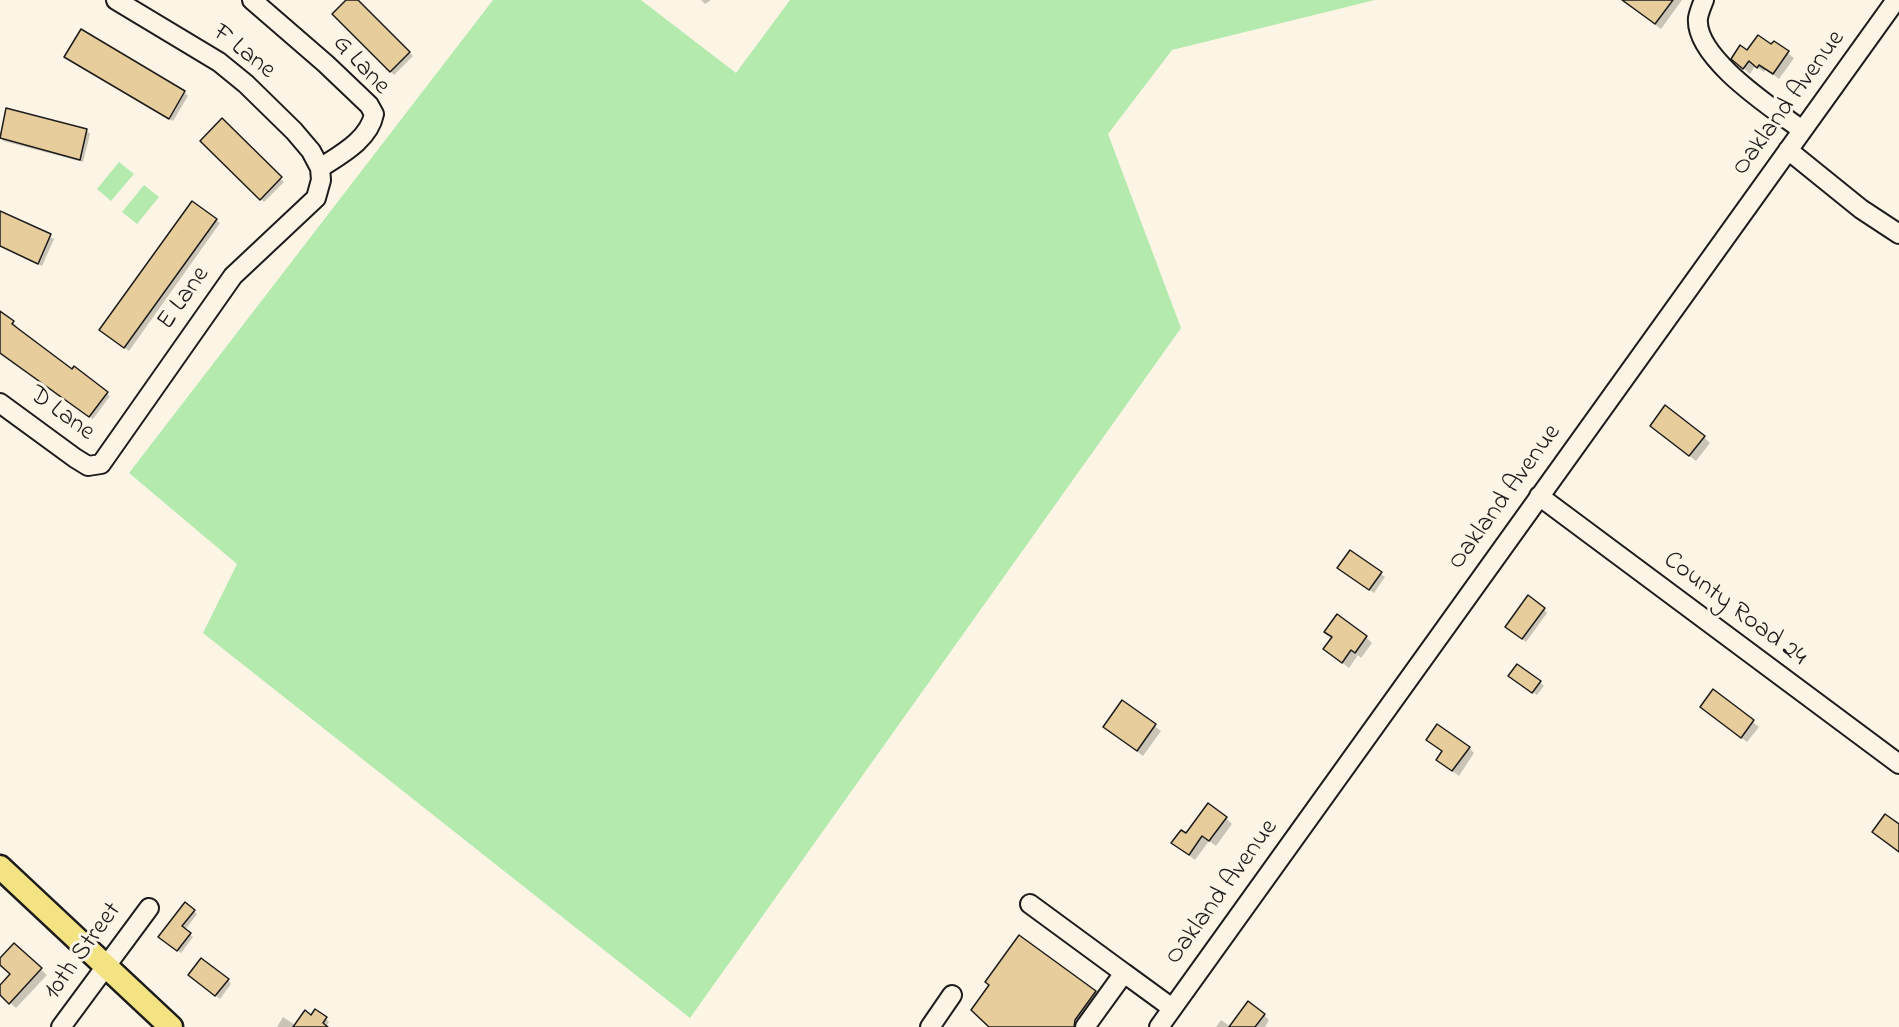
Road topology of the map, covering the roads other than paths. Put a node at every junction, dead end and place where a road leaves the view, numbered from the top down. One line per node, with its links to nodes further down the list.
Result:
1 (116, 0): 7 (street, F Lane)
2 (252, 0): 7 (street, G Lane)
3 (1704, 0): 5 (street)
4 (1896, 0): 5 (street, Oakland Avenue)
5 (1802, 130): 6 (street, Oakland Avenue)
6 (1788, 150): 8 (street); 11 (street, Oakland Avenue)
7 (320, 168): 10 (street, E Lane)
8 (1899, 234)
9 (0, 403): 10 (street, D Lane)
10 (93, 466)
11 (1539, 496): 12 (street, County Road 24); 19 (street, Oakland Avenue)
12 (1899, 764)
13 (0, 867): 16 (main road)
14 (1030, 904): 17 (street)
15 (149, 908): 16 (street, 10th Street)
16 (106, 966): 20 (street, 10th Street); 21 (main road)
17 (1124, 973): 19 (street); 23 (street)
18 (952, 994): 22 (street)
19 (1172, 1008): 24 (street, Oakland Avenue)
20 (61, 1027)
21 (171, 1027)
22 (930, 1027)
23 (1085, 1027)
24 (1159, 1027)

